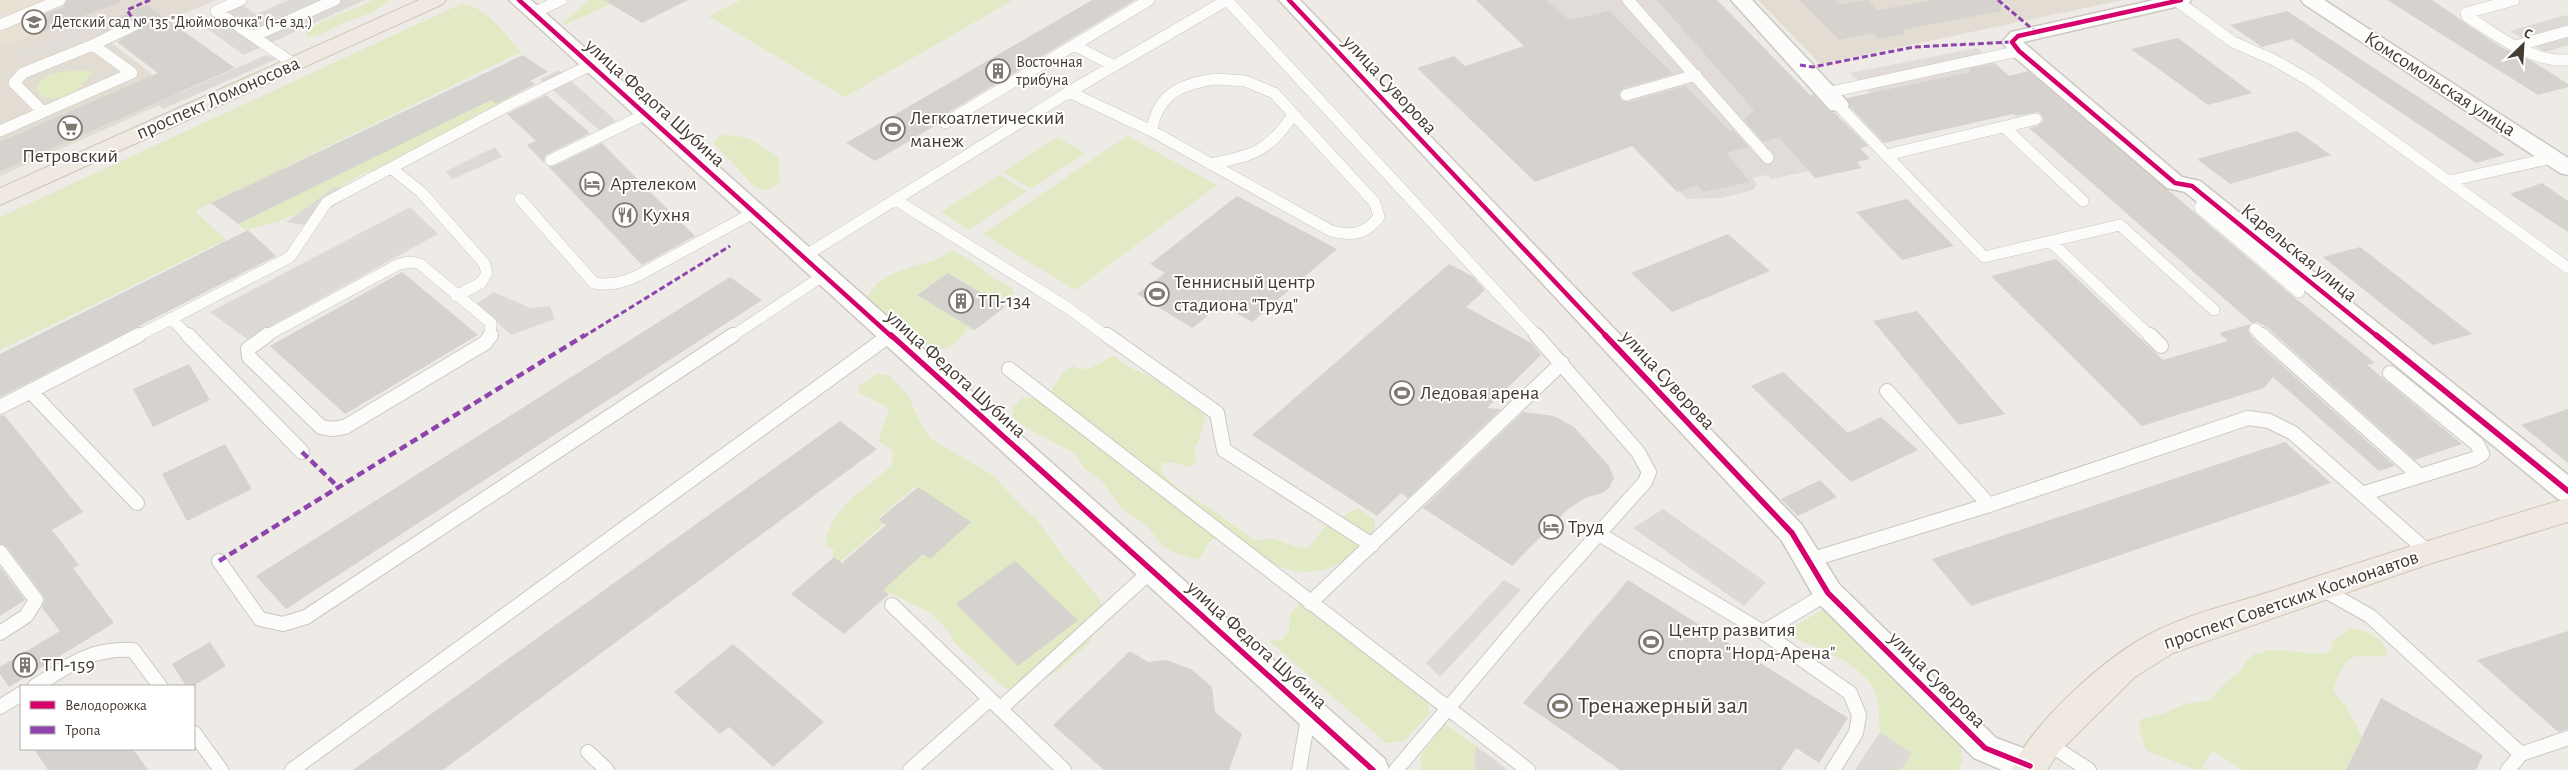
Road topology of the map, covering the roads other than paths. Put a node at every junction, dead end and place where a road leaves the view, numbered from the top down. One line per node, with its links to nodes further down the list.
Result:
1 (60, 0): 16 (lane)
2 (241, 0): 18 (lane)
3 (335, 0): 18 (lane)
4 (436, 0): 24 (main road, проспект Ломоносова)
5 (561, 0): 14 (lane)
6 (1149, 0): 20 (lane)
7 (1227, 0): 26 (lane); 63 (lane)
8 (1289, 0): 80 (street, улица Суворова)
9 (1628, 0): 27 (lane)
10 (1741, 0): 30 (street)
11 (2311, 0): 42 (street, Комсомольская улица)
12 (2514, 0): 21 (lane)
13 (2175, 1): 22 (street); 45 (lane)
14 (526, 6): 25 (street, улица Федота Шубина)
15 (136, 24): 19 (lane)
16 (0, 25)
17 (2568, 31): 21 (lane)
18 (254, 36): 24 (lane)
19 (93, 45): 31 (lane); 31 (lane)
20 (1074, 45): 26 (lane); 35 (lane)
21 (2516, 46): 23 (lane)
22 (2015, 47): 30 (lane); 47 (street, Карельская улица)
23 (2568, 60)
24 (294, 64): 46 (main road, проспект Ломоносова)
25 (591, 65): 32 (street, улица Федота Шубина); 44 (lane)
26 (1114, 66): 28 (lane)
27 (1696, 75): 29 (lane); 40 (lane)
28 (1069, 92): 38 (lane); 49 (lane)
29 (1626, 95)
30 (1832, 99): 39 (lane)
31 (43, 112): 37 (lane)
32 (646, 114): 41 (lane); 51 (street, улица Федота Шубина)
33 (1293, 114): 38 (lane); 43 (lane); 43 (lane)
34 (2036, 119): 36 (lane)
35 (945, 123)
36 (2004, 127): 39 (lane); 50 (lane)
37 (0, 131)
38 (1152, 131): 43 (lane)
39 (1886, 155): 52 (lane)
40 (1768, 158)
41 (551, 160)
42 (2560, 163): 45 (lane)
43 (1210, 164)
44 (391, 168): 57 (lane); 59 (lane)
45 (2449, 181): 54 (lane)
46 (0, 197)
47 (2206, 198): 56 (lane); 71 (street, Карельская улица)
48 (520, 199): 51 (lane)
49 (896, 200): 53 (lane); 77 (lane)
50 (2083, 201)
51 (753, 213): 53 (street, улица Федота Шубина)
52 (2050, 242): 58 (lane); 62 (lane)
53 (803, 256): 55 (street, улица Федота Шубина)
54 (2568, 268)
55 (824, 275): 61 (street, улица Федота Шубина); 81 (lane)
56 (2299, 292)
57 (456, 296): 57 (lane)
58 (2214, 310)
59 (171, 318): 66 (lane); 69 (lane)
60 (2254, 329): 70 (lane)
61 (890, 335): 82 (street, улица Федота Шубина); 102 (lane)
62 (2160, 346)
63 (1562, 363): 76 (lane); 77 (lane)
64 (1009, 369): 85 (lane)
65 (2390, 373): 70 (lane)
66 (30, 391): 68 (lane); 73 (lane)
67 (1887, 391): 74 (lane)
68 (0, 407)
69 (302, 452)
70 (2420, 476): 72 (lane)
71 (2568, 490)
72 (2362, 494): 74 (lane); 79 (lane)
73 (137, 504)
74 (1989, 505): 80 (lane)
75 (2568, 510): 79 (main road, проспект Советских Космонавтов)
76 (1599, 534): 87 (lane); 94 (lane)
77 (1372, 545): 85 (lane)
78 (0, 552): 88 (lane)
79 (2428, 552): 83 (main road, проспект Советских Космонавтов)
80 (1810, 560): 84 (street, улица Суворова)
81 (219, 561)
82 (1152, 570): 92 (lane); 95 (street, улица Федота Шубина)
83 (2322, 589): 99 (lane); 100 (main road, проспект Советских Космонавтов)
84 (1828, 593): 87 (lane); 100 (street, улица Суворова)
85 (1310, 603): 94 (lane)
86 (892, 605): 92 (lane)
87 (1763, 632): 110 (lane)
88 (0, 633)
89 (37, 685): 90 (lane)
90 (159, 685)
91 (20, 695): 93 (lane)
92 (995, 704): 104 (lane); 105 (lane)
93 (0, 707)
94 (1448, 710): 108 (lane); 109 (lane)
95 (1309, 713): 106 (lane); 107 (street, улица Федота Шубина)
96 (195, 734): 101 (lane)
97 (2568, 738): 99 (lane)
98 (588, 752): 103 (lane)
99 (2521, 754): 112 (lane)
100 (2035, 759): 111 (lane)
101 (221, 770)
102 (292, 770)
103 (607, 770)
104 (910, 770)
105 (1064, 770)
106 (1299, 770)
107 (1373, 770)
108 (1396, 770)
109 (1528, 770)
110 (1833, 770)
111 (2089, 770)
112 (2508, 770)

